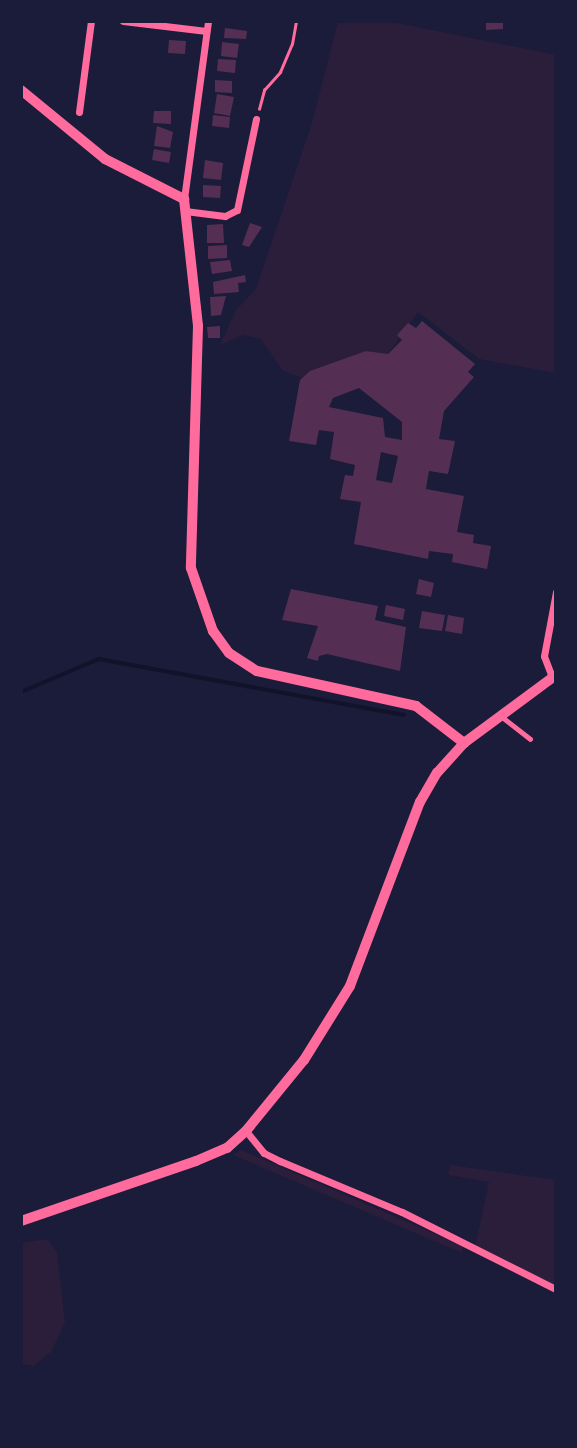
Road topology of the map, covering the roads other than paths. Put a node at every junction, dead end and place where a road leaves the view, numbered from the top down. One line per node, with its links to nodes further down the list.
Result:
1 (90, 21): 6 (street)
2 (123, 21): 4 (street)
3 (208, 21): 4 (street)
4 (206, 32): 8 (street)
5 (21, 90): 8 (street)
6 (79, 113)
7 (256, 120): 9 (street)
8 (184, 199): 9 (street)
9 (185, 211): 14 (street)
10 (556, 592): 11 (street)
11 (554, 676): 12 (street)
12 (500, 716): 13 (lane); 14 (street)
13 (530, 739)
14 (464, 743): 15 (street)
15 (246, 1131): 16 (street); 17 (street)
16 (21, 1221)
17 (556, 1289)

